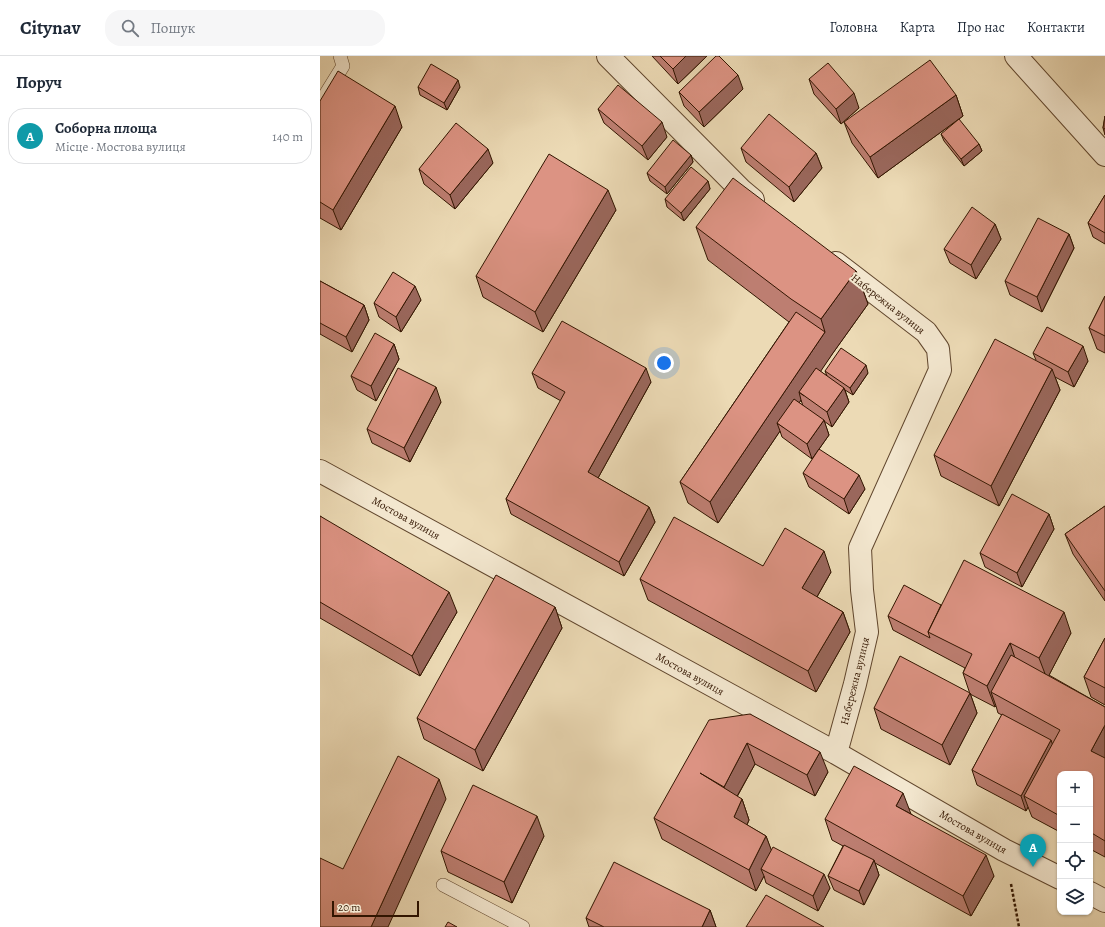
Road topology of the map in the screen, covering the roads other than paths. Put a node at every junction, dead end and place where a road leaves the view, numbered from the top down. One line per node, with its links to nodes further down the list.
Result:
1 (340, 56): 4 (lane)
2 (608, 56): 6 (street)
3 (1016, 56): 5 (street)
4 (320, 103)
5 (1105, 155)
6 (766, 209)
7 (821, 252): 9 (street, Набережна вулиця)
8 (320, 471): 9 (street, Мостова вулиця)
9 (836, 753): 10 (street, Мостова вулиця)
10 (1057, 876)
11 (443, 885): 14 (lane)
12 (1093, 895): 13 (street)
13 (1105, 901)
14 (523, 927)

